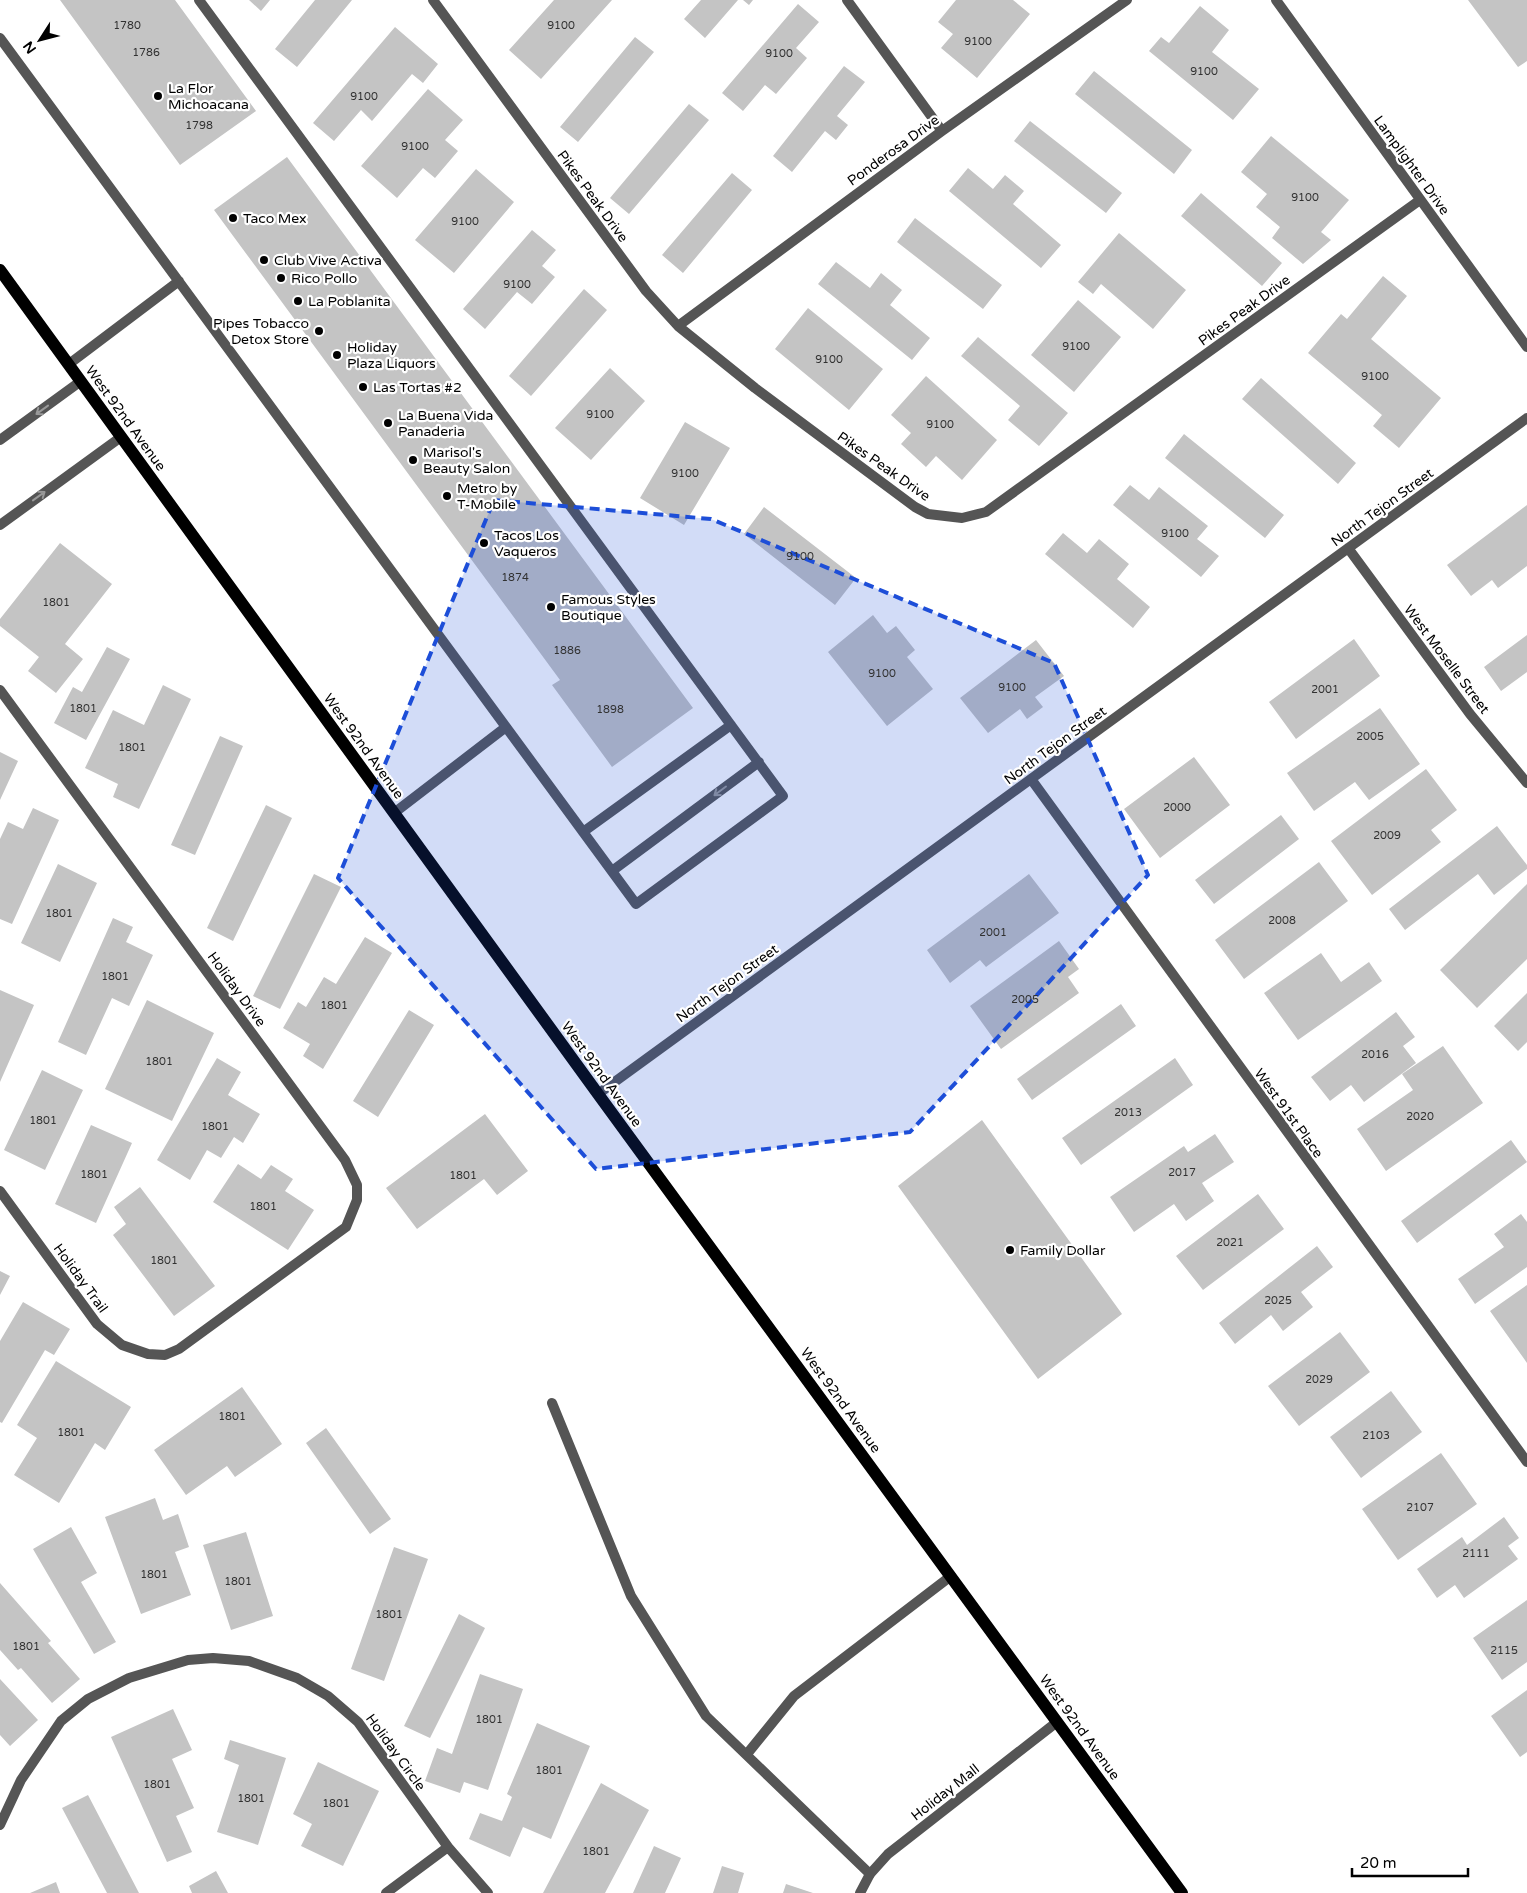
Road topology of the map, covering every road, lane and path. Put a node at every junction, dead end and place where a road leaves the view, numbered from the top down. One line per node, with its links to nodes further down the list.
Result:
1 (199, 0): 21 (street)
2 (433, 0): 11 (street, Pikes Peak Drive)
3 (847, 0): 7 (street)
4 (1127, 0): 7 (street, Ponderosa Drive)
5 (1276, 0): 8 (street, Lamplighter Drive)
6 (0, 38): 10 (street)
7 (942, 131): 11 (street, Ponderosa Drive)
8 (1420, 200): 11 (street, Pikes Peak Drive); 12 (street, Lamplighter Drive)
9 (0, 270): 13 (main road, West 92nd Avenue)
10 (179, 281): 13 (street); 22 (street)
11 (678, 326)
12 (1527, 347)
13 (69, 364): 14 (main road, West 92nd Avenue)
14 (81, 381): 16 (main road, West 92nd Avenue); 17 (street, one-way to 17)
15 (1527, 418): 19 (street, North Tejon Street)
16 (121, 437): 18 (street, one-way to 16); 26 (main road, West 92nd Avenue)
17 (0, 440)
18 (0, 525)
19 (1348, 548): 24 (street, North Tejon Street); 25 (street, West Moselle Street)
20 (0, 690): 31 (street, Holiday Drive)
21 (731, 724): 23 (street); 27 (street)
22 (506, 727): 26 (street); 27 (street)
23 (759, 762): 28 (street, one-way to 28); 28 (street)
24 (1031, 779): 29 (street, North Tejon Street); 33 (street, West 91st Place)
25 (1527, 783)
26 (394, 813): 29 (main road, West 92nd Avenue)
27 (583, 832): 28 (street)
28 (612, 871)
29 (598, 1094): 34 (main road, West 92nd Avenue)
30 (0, 1191): 31 (street, Holiday Trail)
31 (259, 1292)
32 (552, 1403): 36 (street)
33 (1527, 1462)
34 (951, 1576): 35 (main road, West 92nd Avenue); 36 (street)
35 (1058, 1722): 39 (street, Holiday Mall); 43 (main road, West 92nd Avenue)
36 (748, 1754): 39 (street)
37 (0, 1824): 38 (street, Holiday Circle)
38 (448, 1847): 40 (street); 41 (street, Holiday Circle)
39 (870, 1874): 42 (street, Holiday Mall)
40 (386, 1893)
41 (488, 1893)
42 (860, 1893)
43 (1182, 1893)

